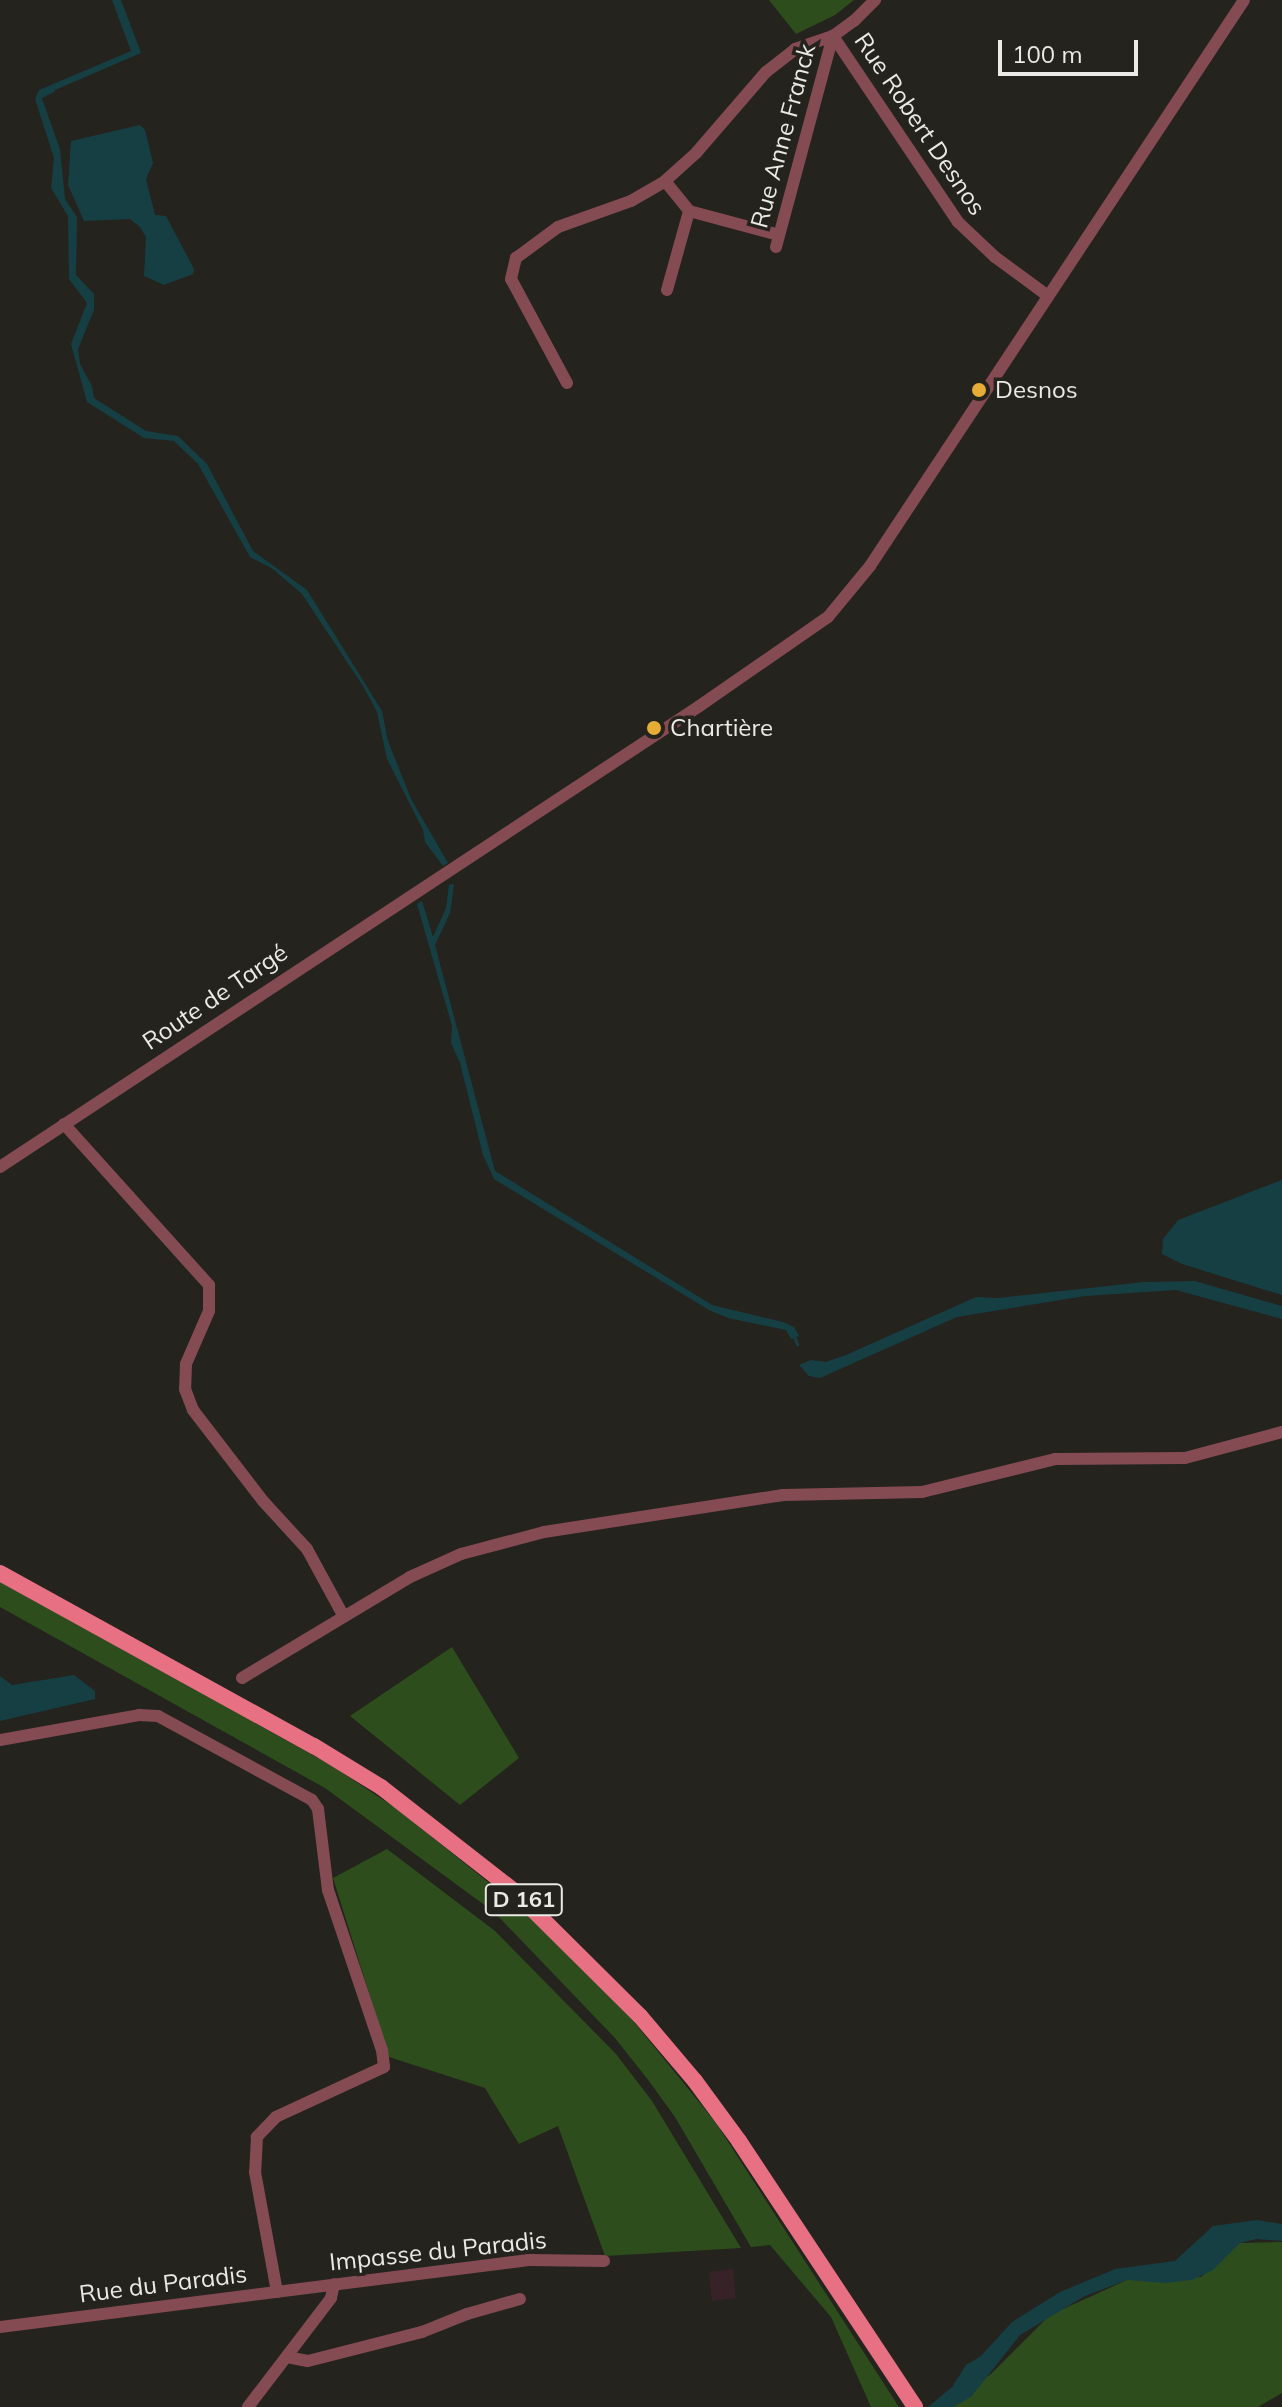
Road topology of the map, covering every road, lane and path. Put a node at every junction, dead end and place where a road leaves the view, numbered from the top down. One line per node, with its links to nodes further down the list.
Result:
1 (875, 0): 3 (street)
2 (1244, 0): 7 (street, Route de Targé)
3 (833, 36): 4 (street); 5 (street, Rue Anne Franck); 7 (street, Rue Robert Desnos)
4 (665, 181): 5 (street); 8 (street)
5 (689, 211): 6 (street)
6 (667, 290)
7 (1048, 296): 9 (street, Route de Targé)
8 (567, 383)
9 (64, 1124): 10 (street, Route de Targé); 13 (street)
10 (0, 1167)
11 (1282, 1432): 13 (street)
12 (0, 1573): 23 (main road, D 161)
13 (343, 1615): 14 (street)
14 (242, 1678)
15 (0, 1740): 18 (street, Rue du Paradis)
16 (604, 2261): 17 (street, Impasse du Paradis)
17 (334, 2284): 18 (street, Impasse du Paradis); 21 (street)
18 (277, 2292): 20 (street, Rue du Paradis)
19 (520, 2299): 21 (street)
20 (0, 2327)
21 (287, 2357): 22 (street)
22 (248, 2407)
23 (915, 2407)

